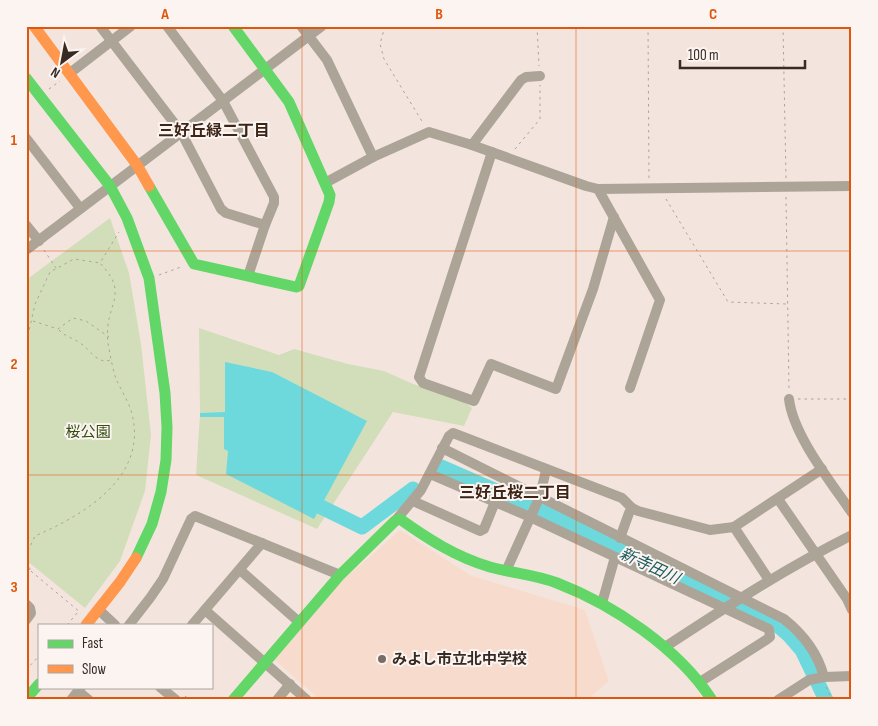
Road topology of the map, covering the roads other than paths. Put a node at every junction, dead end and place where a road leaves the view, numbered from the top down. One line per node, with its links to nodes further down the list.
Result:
1 (34, 26): 11 (street)
2 (100, 26): 9 (street)
3 (131, 26): 9 (street)
4 (167, 26): 14 (street)
5 (233, 26): 10 (street)
6 (301, 26): 8 (street)
7 (322, 26): 8 (street)
8 (308, 36): 10 (street); 19 (street)
9 (112, 42): 11 (street); 15 (street)
10 (266, 69): 14 (street); 21 (street)
11 (70, 73): 20 (street)
12 (540, 76): 17 (street)
13 (26, 78): 22 (street)
14 (223, 101): 15 (street); 28 (street)
15 (181, 132): 20 (street); 28 (street)
16 (26, 138): 25 (street)
17 (472, 145): 18 (street); 19 (street)
18 (492, 152): 24 (street); 26 (street)
19 (373, 156): 21 (street)
20 (137, 166): 22 (street); 31 (street)
21 (325, 183): 31 (street)
22 (110, 186): 25 (street); 60 (street)
23 (852, 186): 24 (street)
24 (598, 189): 26 (street)
25 (80, 208): 29 (street)
26 (614, 217): 32 (street)
27 (26, 225): 29 (street)
28 (265, 225): 31 (street)
29 (38, 241): 30 (street)
30 (26, 250)
31 (248, 276)
32 (630, 388)
33 (790, 399): 35 (street)
34 (442, 448): 36 (street); 37 (street); 38 (street)
35 (822, 468): 39 (street); 43 (street)
36 (546, 470): 38 (street); 42 (street)
37 (430, 474): 40 (street); 41 (street)
38 (540, 496): 44 (street); 48 (street)
39 (778, 499): 46 (street); 50 (street)
40 (413, 501): 41 (street); 45 (street)
41 (495, 502): 44 (street)
42 (632, 508): 46 (street); 48 (street)
43 (852, 513)
44 (530, 517): 51 (street); 53 (street)
45 (396, 520): 53 (street); 54 (street)
46 (734, 527): 55 (street)
47 (852, 535): 50 (street)
48 (620, 538): 56 (street)
49 (262, 543): 52 (street); 54 (street); 67 (street)
50 (815, 554): 55 (street); 62 (street)
51 (615, 558): 57 (street); 59 (street)
52 (240, 570): 61 (street); 64 (street)
53 (506, 571): 57 (street)
54 (340, 575): 64 (street)
55 (769, 580): 56 (street)
56 (742, 597): 59 (street); 72 (street)
57 (602, 603): 69 (street)
58 (26, 604): 63 (street)
59 (725, 608): 69 (street); 73 (street)
60 (99, 610): 65 (street); 66 (street)
61 (205, 610): 68 (street); 70 (street)
62 (852, 610)
63 (26, 620)
64 (299, 622): 70 (street)
65 (87, 624)
66 (114, 624)
67 (130, 624)
68 (193, 624)
69 (665, 647): 73 (street)
70 (265, 662): 74 (street); 82 (street)
71 (852, 676): 72 (street)
72 (823, 677): 86 (street)
73 (700, 682): 85 (street)
74 (290, 684): 83 (street); 84 (street)
75 (38, 685): 78 (street)
76 (161, 688): 81 (street)
77 (80, 689): 79 (street); 80 (street)
78 (26, 699)
79 (71, 700)
80 (89, 700)
81 (176, 700)
82 (233, 700)
83 (277, 700)
84 (308, 700)
85 (712, 700)
86 (778, 700)

